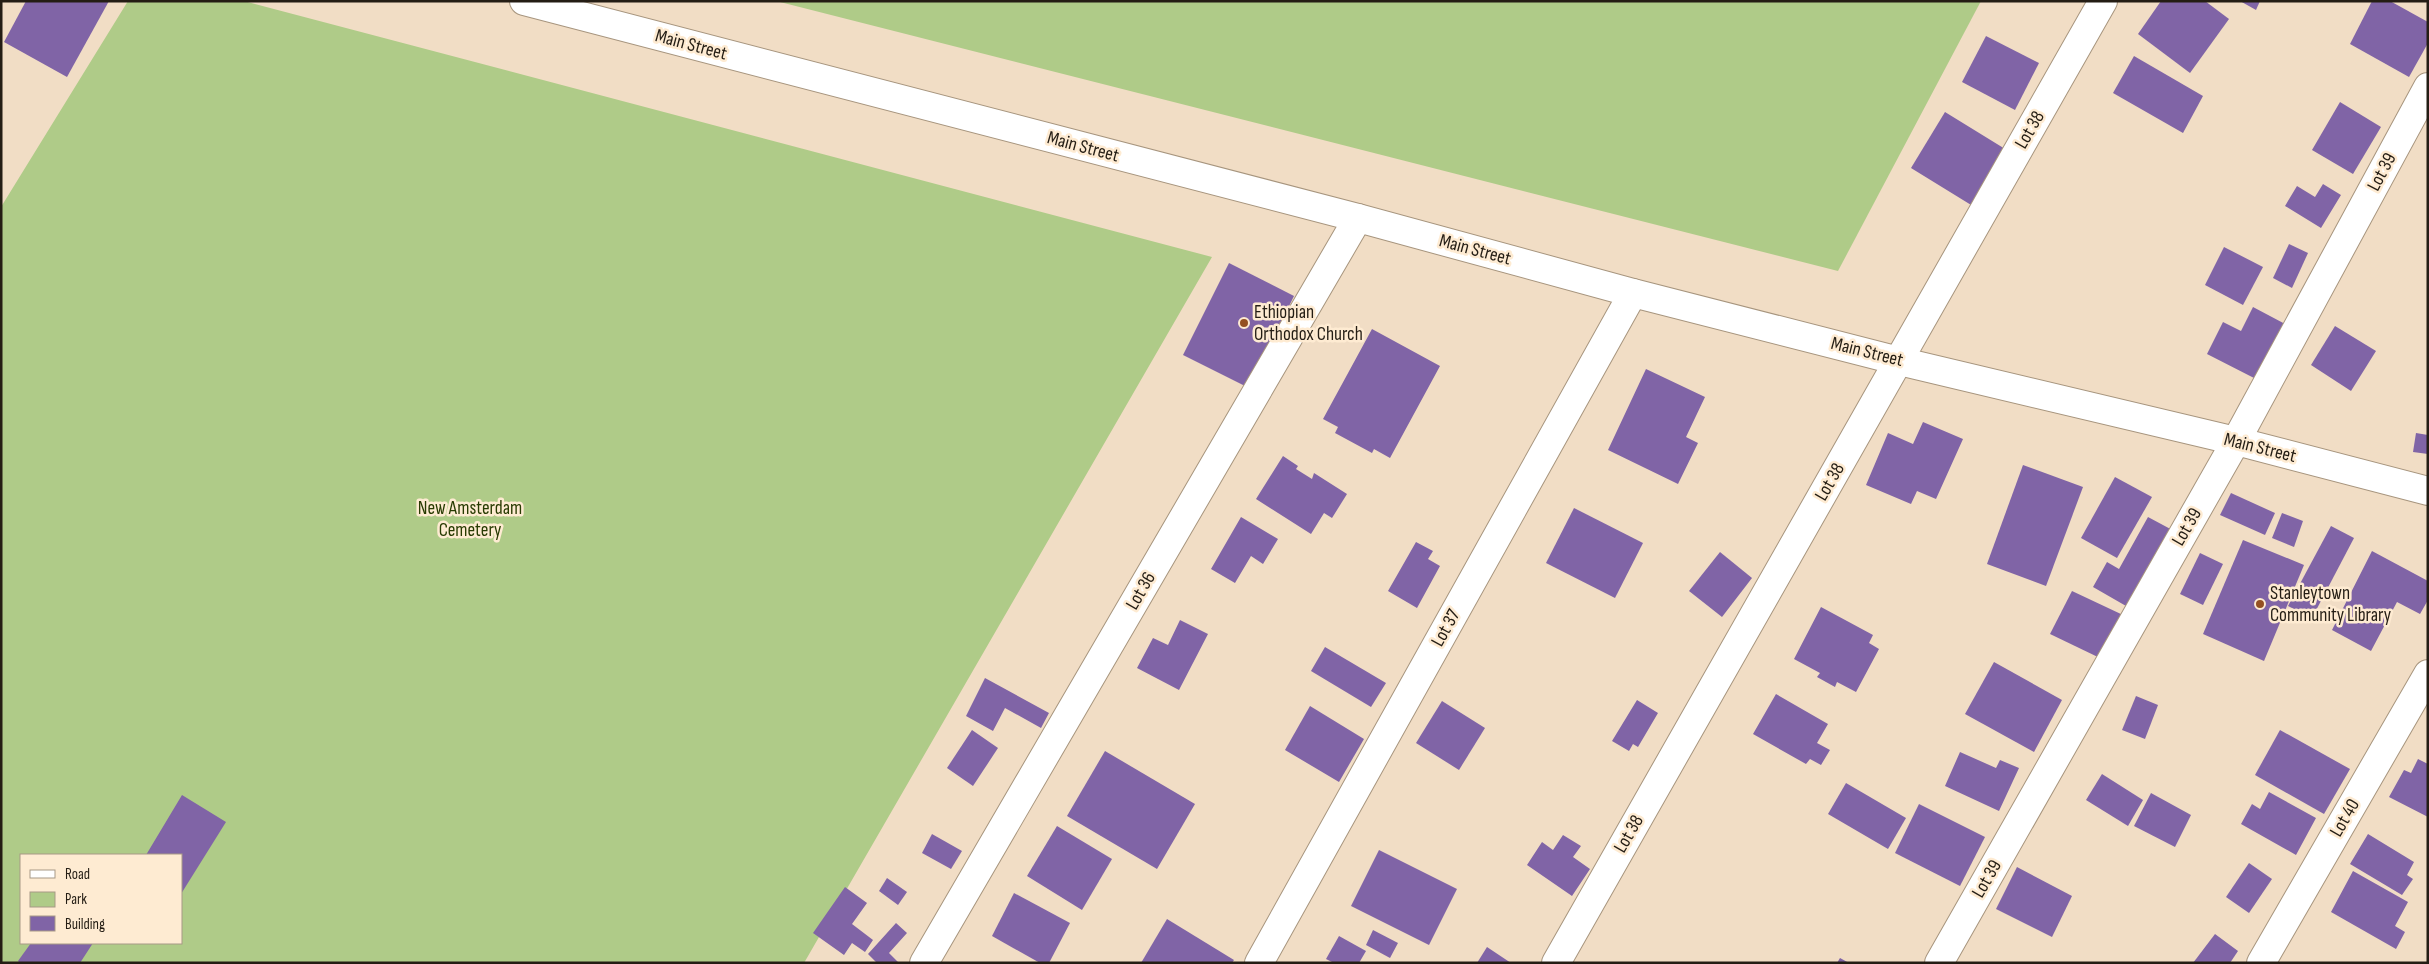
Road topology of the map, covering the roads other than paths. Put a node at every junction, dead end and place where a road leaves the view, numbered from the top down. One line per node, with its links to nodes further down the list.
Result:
1 (524, 1): 4 (street, Main Street)
2 (2103, 1): 6 (street, Lot 38)
3 (2428, 87): 7 (street, Lot 39)
4 (1358, 218): 5 (street, Main Street); 10 (street, Lot 36)
5 (1633, 293): 6 (street, Main Street); 11 (street, Lot 37)
6 (1899, 361): 7 (street, Main Street); 12 (street, Lot 38)
7 (2236, 441): 8 (street, Main Street); 13 (street, Lot 39)
8 (2428, 491)
9 (2428, 674): 14 (street, Lot 40)
10 (924, 963)
11 (1259, 963)
12 (1556, 963)
13 (1939, 963)
14 (2261, 963)

